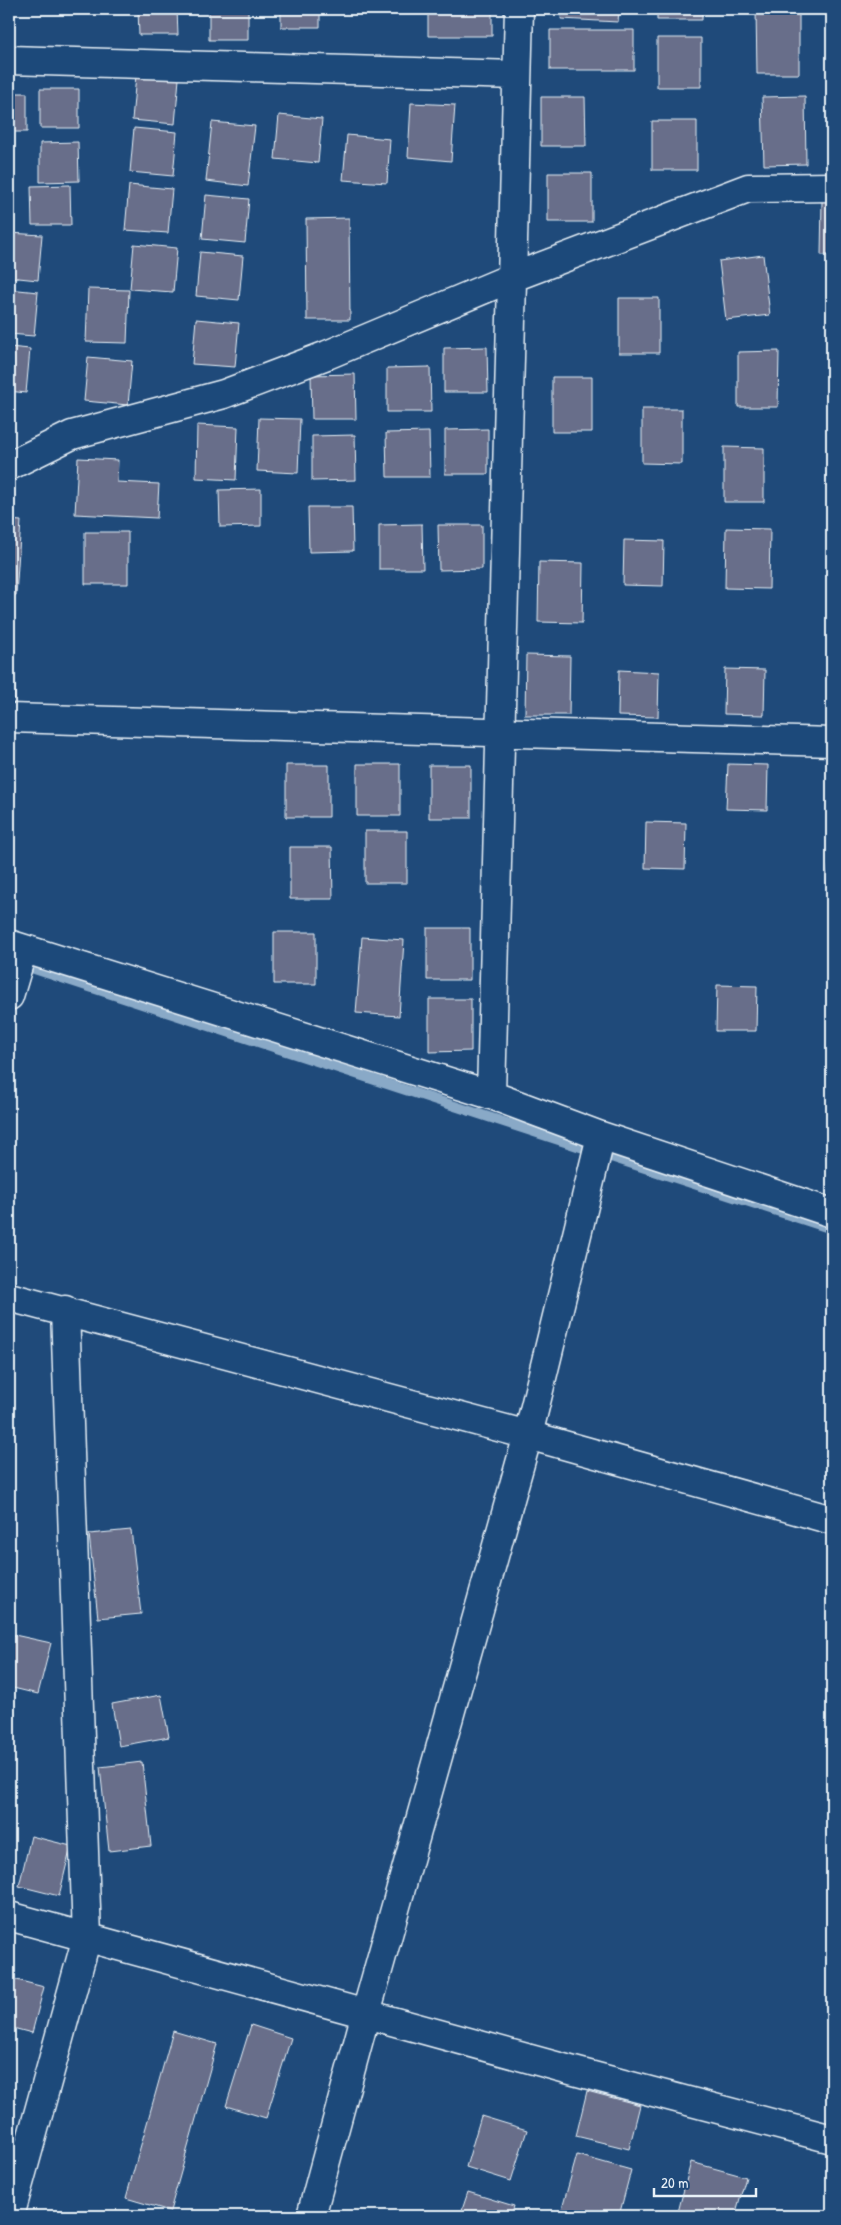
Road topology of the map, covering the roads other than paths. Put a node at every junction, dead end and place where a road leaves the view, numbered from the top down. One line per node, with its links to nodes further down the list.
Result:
1 (519, 9): 3 (street)
2 (9, 60): 3 (street)
3 (517, 75): 5 (street)
4 (832, 187): 5 (street)
5 (511, 278): 6 (street); 8 (street)
6 (9, 466)
7 (9, 718): 8 (street)
8 (501, 731): 9 (street); 12 (street)
9 (832, 742)
10 (16, 947): 11 (street); 12 (street)
11 (9, 996)
12 (491, 1095): 13 (street)
13 (601, 1136): 14 (street); 17 (street)
14 (832, 1213)
15 (9, 1296): 16 (street)
16 (64, 1310): 17 (street); 20 (street)
17 (528, 1435): 18 (street); 21 (street)
18 (832, 1520)
19 (9, 1916): 20 (street)
20 (87, 1937): 21 (street); 23 (street)
21 (366, 2013): 22 (street); 24 (street)
22 (832, 2139)
23 (10, 2216)
24 (311, 2216)

